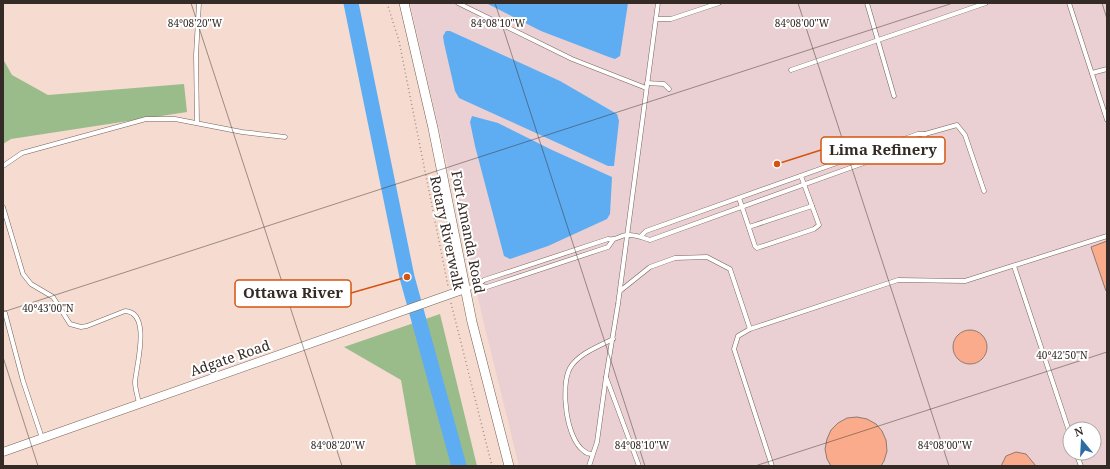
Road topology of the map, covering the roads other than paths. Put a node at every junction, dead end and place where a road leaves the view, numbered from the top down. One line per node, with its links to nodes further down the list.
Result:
1 (199, 3): 19 (lane)
2 (404, 3): 37 (street, Fort Amanda Road)
3 (458, 3): 15 (lane)
4 (658, 3): 9 (lane)
5 (719, 3): 9 (lane)
6 (867, 3): 10 (lane)
7 (986, 3): 10 (lane)
8 (1069, 3): 13 (lane)
9 (656, 19): 14 (lane)
10 (877, 40): 12 (lane); 17 (lane)
11 (1107, 69): 13 (lane)
12 (791, 70)
13 (1092, 73): 18 (lane)
14 (647, 82): 15 (lane); 16 (lane)
15 (646, 88): 31 (lane)
16 (670, 90)
17 (894, 96)
18 (1107, 120)
19 (197, 123): 21 (lane); 22 (lane)
20 (925, 134): 23 (lane); 24 (lane); 25 (lane)
21 (284, 137)
22 (3, 166)
23 (801, 176): 24 (lane); 26 (lane)
24 (805, 184): 27 (lane); 29 (lane)
25 (984, 191)
26 (739, 198): 29 (lane); 32 (lane)
27 (812, 206): 30 (lane); 30 (lane)
28 (3, 207): 43 (lane)
29 (742, 207): 30 (lane); 32 (lane)
30 (749, 228)
31 (627, 235): 32 (lane); 34 (lane); 38 (lane)
32 (641, 236)
33 (1107, 236): 35 (lane)
34 (613, 240): 36 (lane); 36 (lane)
35 (1014, 266): 40 (lane); 44 (lane)
36 (478, 285): 37 (lane)
37 (465, 289): 43 (street, Adgate Road); 48 (street, Fort Amanda Road)
38 (620, 291): 40 (lane); 41 (lane)
39 (5, 314): 45 (lane)
40 (750, 329): 51 (lane)
41 (613, 339): 42 (lane); 47 (lane)
42 (606, 377): 47 (lane); 50 (lane)
43 (139, 404): 45 (street, Adgate Road)
44 (1066, 421)
45 (42, 439): 46 (street, Adgate Road)
46 (3, 452)
47 (592, 454): 49 (lane)
48 (509, 466)
49 (589, 466)
50 (639, 466)
51 (772, 466)

